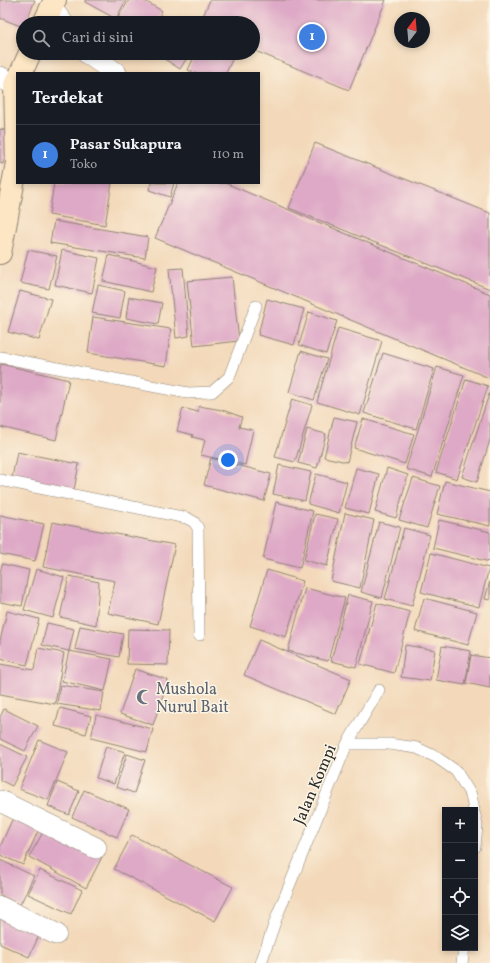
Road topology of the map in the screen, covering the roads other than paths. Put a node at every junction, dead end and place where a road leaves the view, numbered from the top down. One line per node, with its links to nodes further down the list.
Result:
1 (25, 60): 3 (street)
2 (97, 60): 4 (street)
3 (18, 72)
4 (115, 72)
5 (13, 79): 6 (street)
6 (16, 142)
7 (16, 168): 8 (street)
8 (0, 253)
9 (256, 306): 10 (lane)
10 (0, 357)
11 (0, 480): 12 (lane)
12 (199, 635)
13 (379, 690): 14 (lane)
14 (347, 744): 16 (lane, Jalan Kompi); 21 (lane, Jalan Kompi)
15 (0, 801): 17 (street)
16 (473, 807)
17 (96, 848)
18 (0, 907): 19 (street)
19 (56, 934)
20 (464, 951): 22 (lane)
21 (261, 963)
22 (462, 963)

